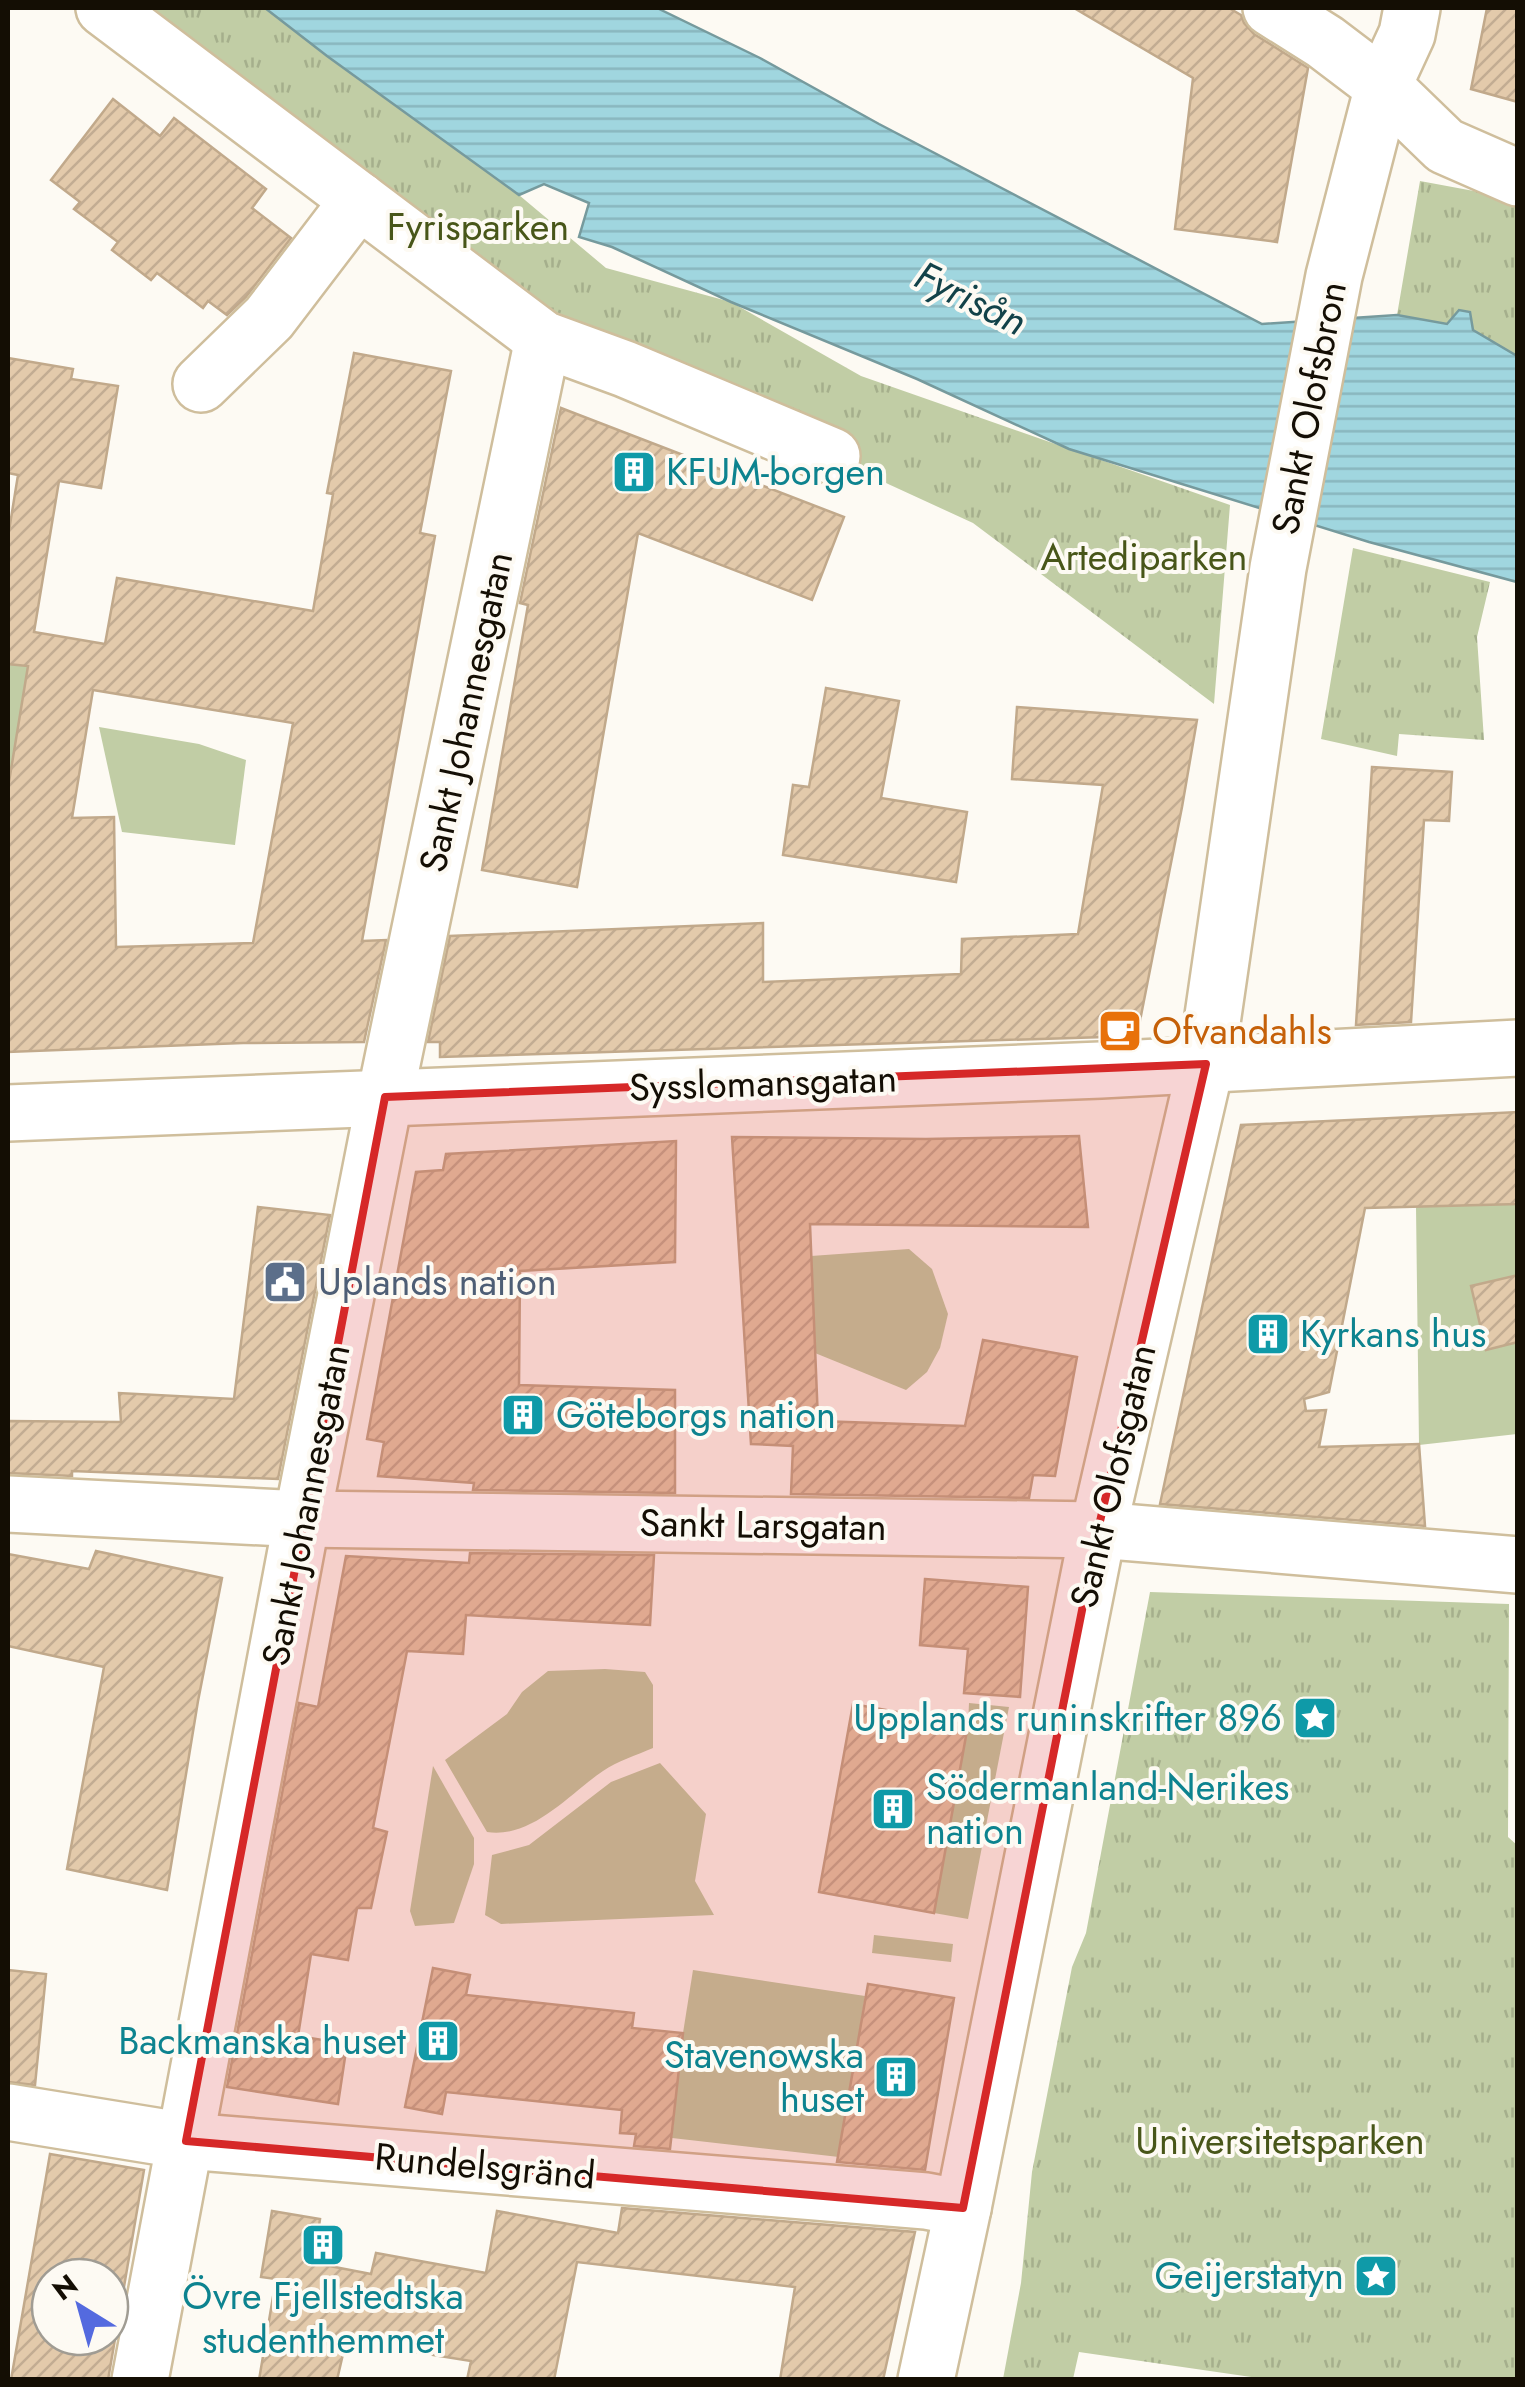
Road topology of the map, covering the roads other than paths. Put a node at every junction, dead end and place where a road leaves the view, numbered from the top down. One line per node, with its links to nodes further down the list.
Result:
1 (104, 8): 6 (street)
2 (1271, 8): 4 (street)
3 (1412, 8): 4 (street)
4 (1383, 86): 5 (street); 10 (street, Sankt Olofsbron)
5 (1518, 178)
6 (359, 200): 7 (street); 8 (street)
7 (543, 340): 9 (street); 13 (street, Sankt Johannesgatan)
8 (201, 384)
9 (832, 456)
10 (1278, 568): 12 (street, Sankt Olofsgatan)
11 (1518, 1048): 12 (street, Sysslomansgatan)
12 (1206, 1064): 13 (street, Sysslomansgatan); 17 (street, Sankt Olofsgatan)
13 (386, 1097): 14 (street, Sysslomansgatan); 16 (street, Sankt Johannesgatan)
14 (8, 1113)
15 (8, 1504): 16 (street, Sankt Larsgatan)
16 (302, 1519): 17 (street, Sankt Larsgatan); 20 (street, Sankt Johannesgatan)
17 (1098, 1530): 18 (street, Sankt Larsgatan); 21 (street, Sankt Olofsgatan)
18 (1518, 1564)
19 (8, 2112): 20 (street, Rundelsgränd)
20 (186, 2141): 21 (street, Rundelsgränd); 22 (street, Sankt Johannesgatan)
21 (963, 2208): 23 (street, Sankt Olofsgatan)
22 (140, 2380)
23 (926, 2380)

